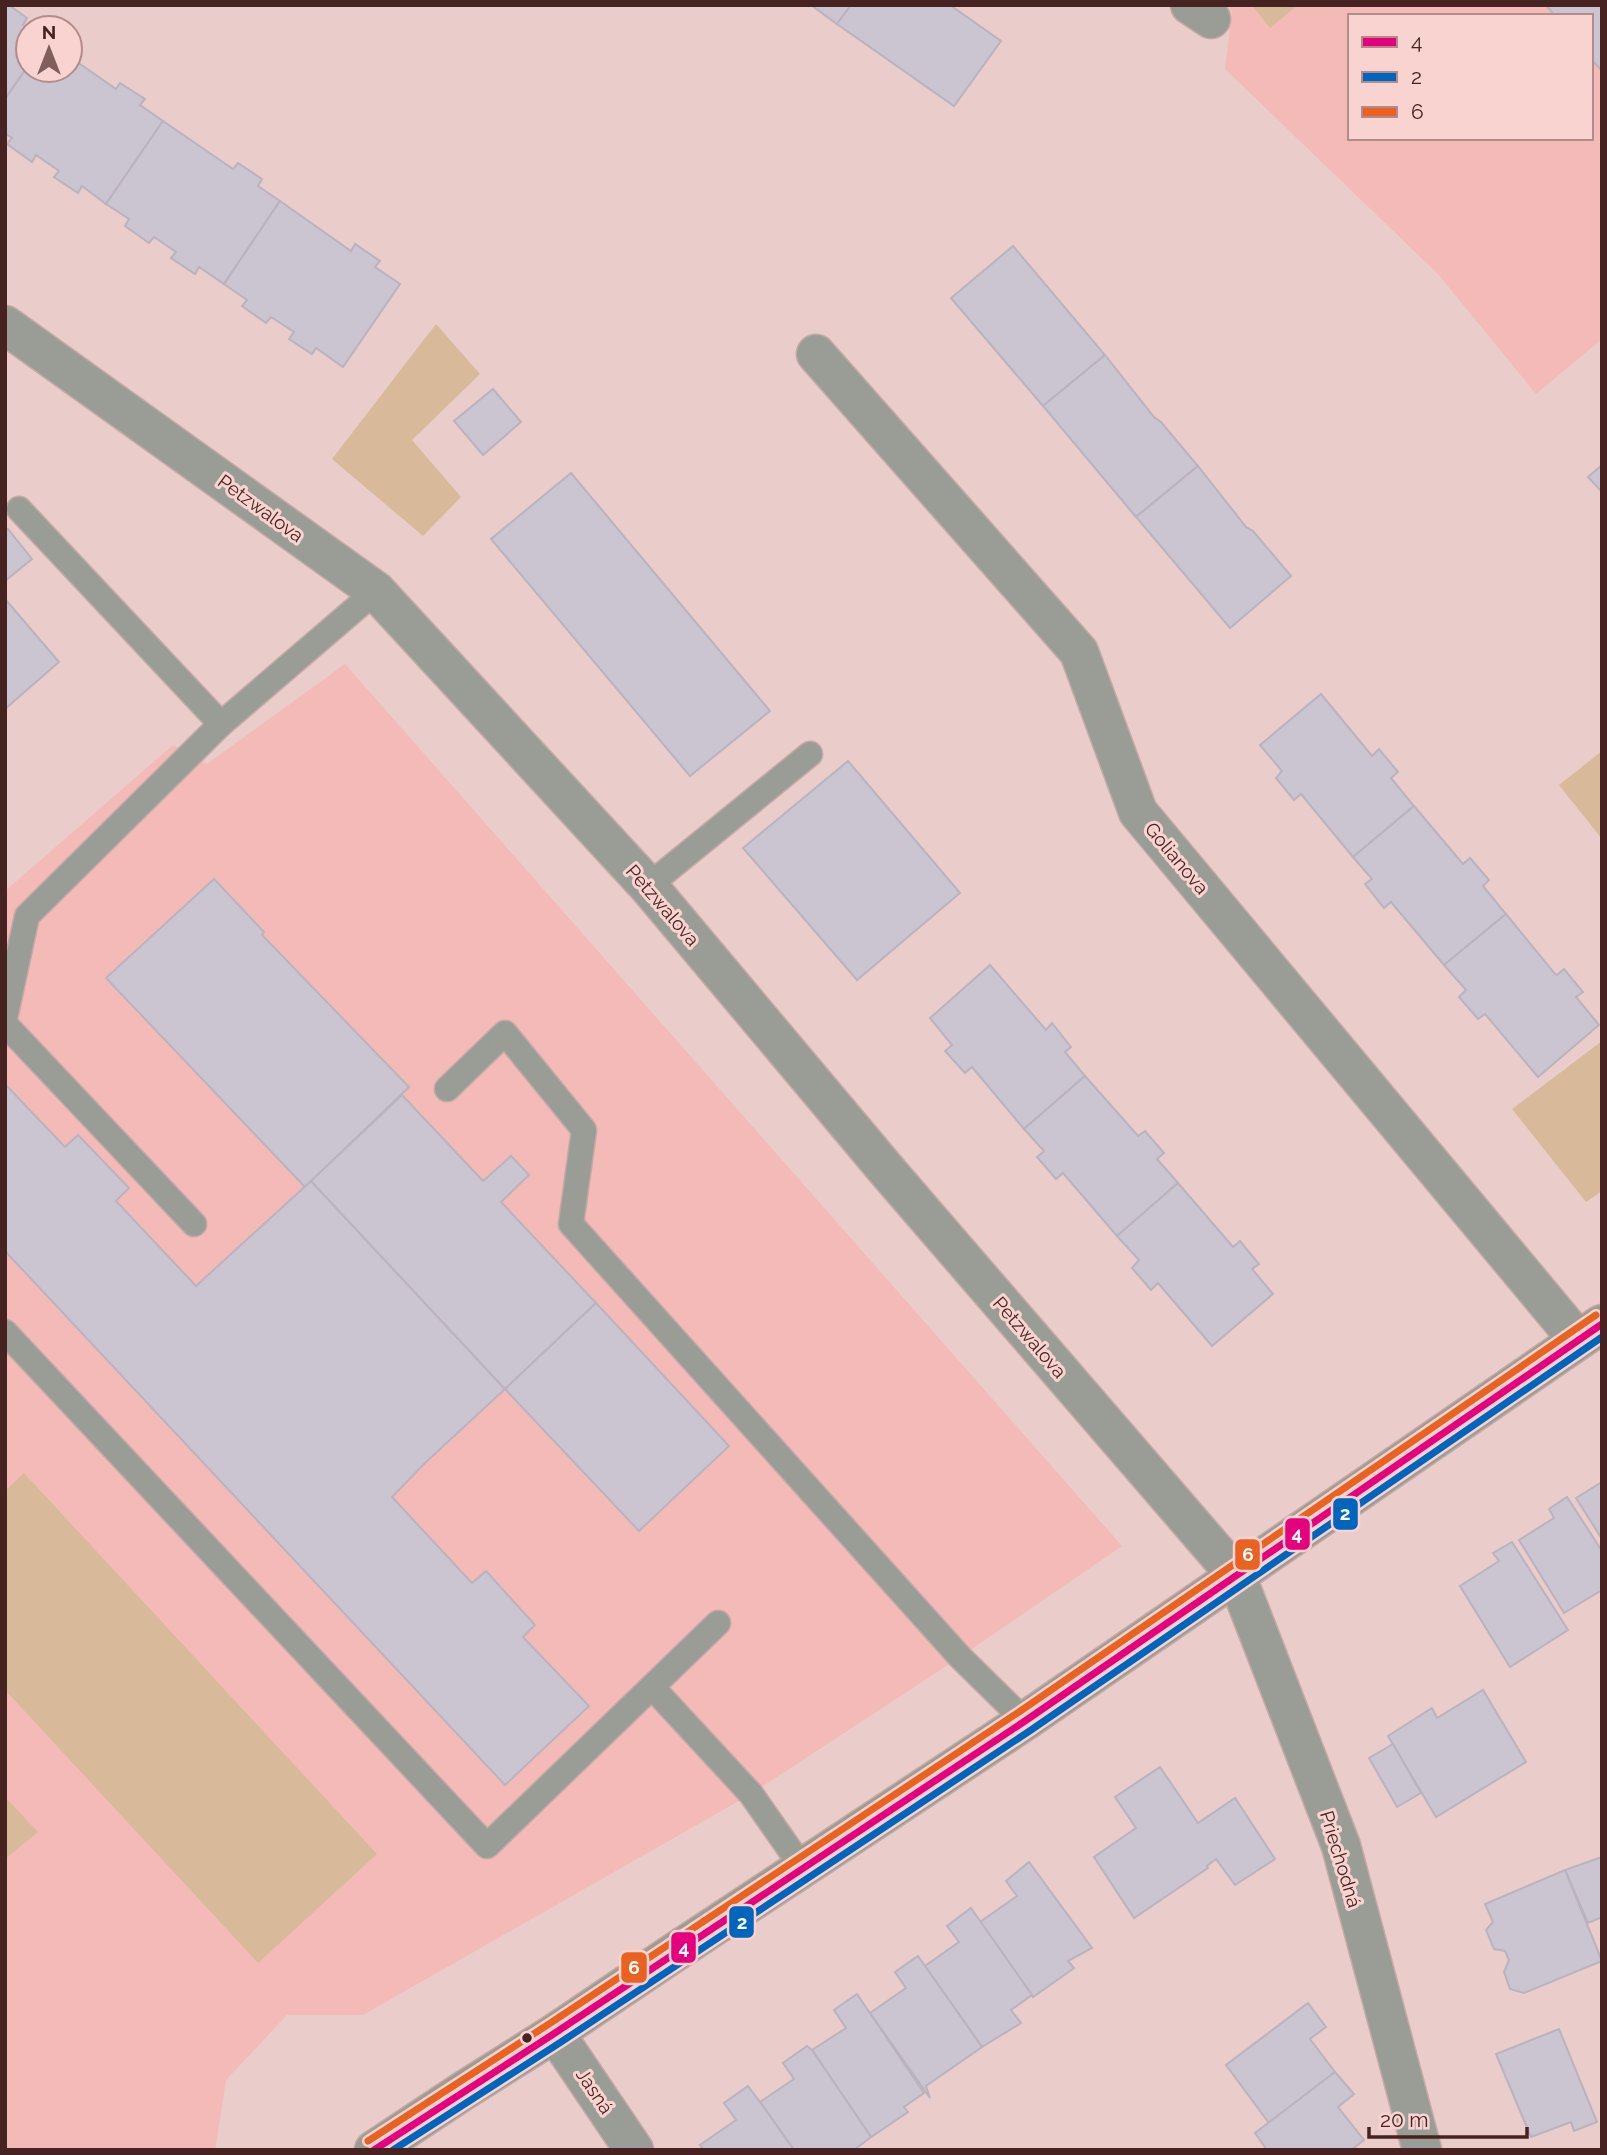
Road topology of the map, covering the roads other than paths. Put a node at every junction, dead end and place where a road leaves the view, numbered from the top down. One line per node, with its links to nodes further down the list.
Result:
1 (5, 325): 4 (street, Petzwalova)
2 (816, 354): 13 (street, Golianova)
3 (19, 509): 5 (lane)
4 (376, 591): 5 (lane); 7 (street, Petzwalova)
5 (221, 724): 8 (lane)
6 (810, 754): 7 (lane)
7 (648, 886): 14 (street, Petzwalova)
8 (5, 1018)
9 (5, 1024): 11 (lane)
10 (447, 1089): 17 (lane)
11 (194, 1224)
12 (5, 1332): 16 (lane)
13 (1590, 1332): 14 (street, Golianova)
14 (1236, 1575): 17 (street, Golianova); 22 (street, Priechodná)
15 (718, 1623): 16 (lane)
16 (652, 1687): 18 (lane)
17 (1025, 1721): 18 (street, Golianova)
18 (803, 1867): 19 (street, Golianova)
19 (555, 2033): 20 (street, Golianova); 21 (street, Jasná)
20 (374, 2150)
21 (634, 2150)
22 (1422, 2150)

